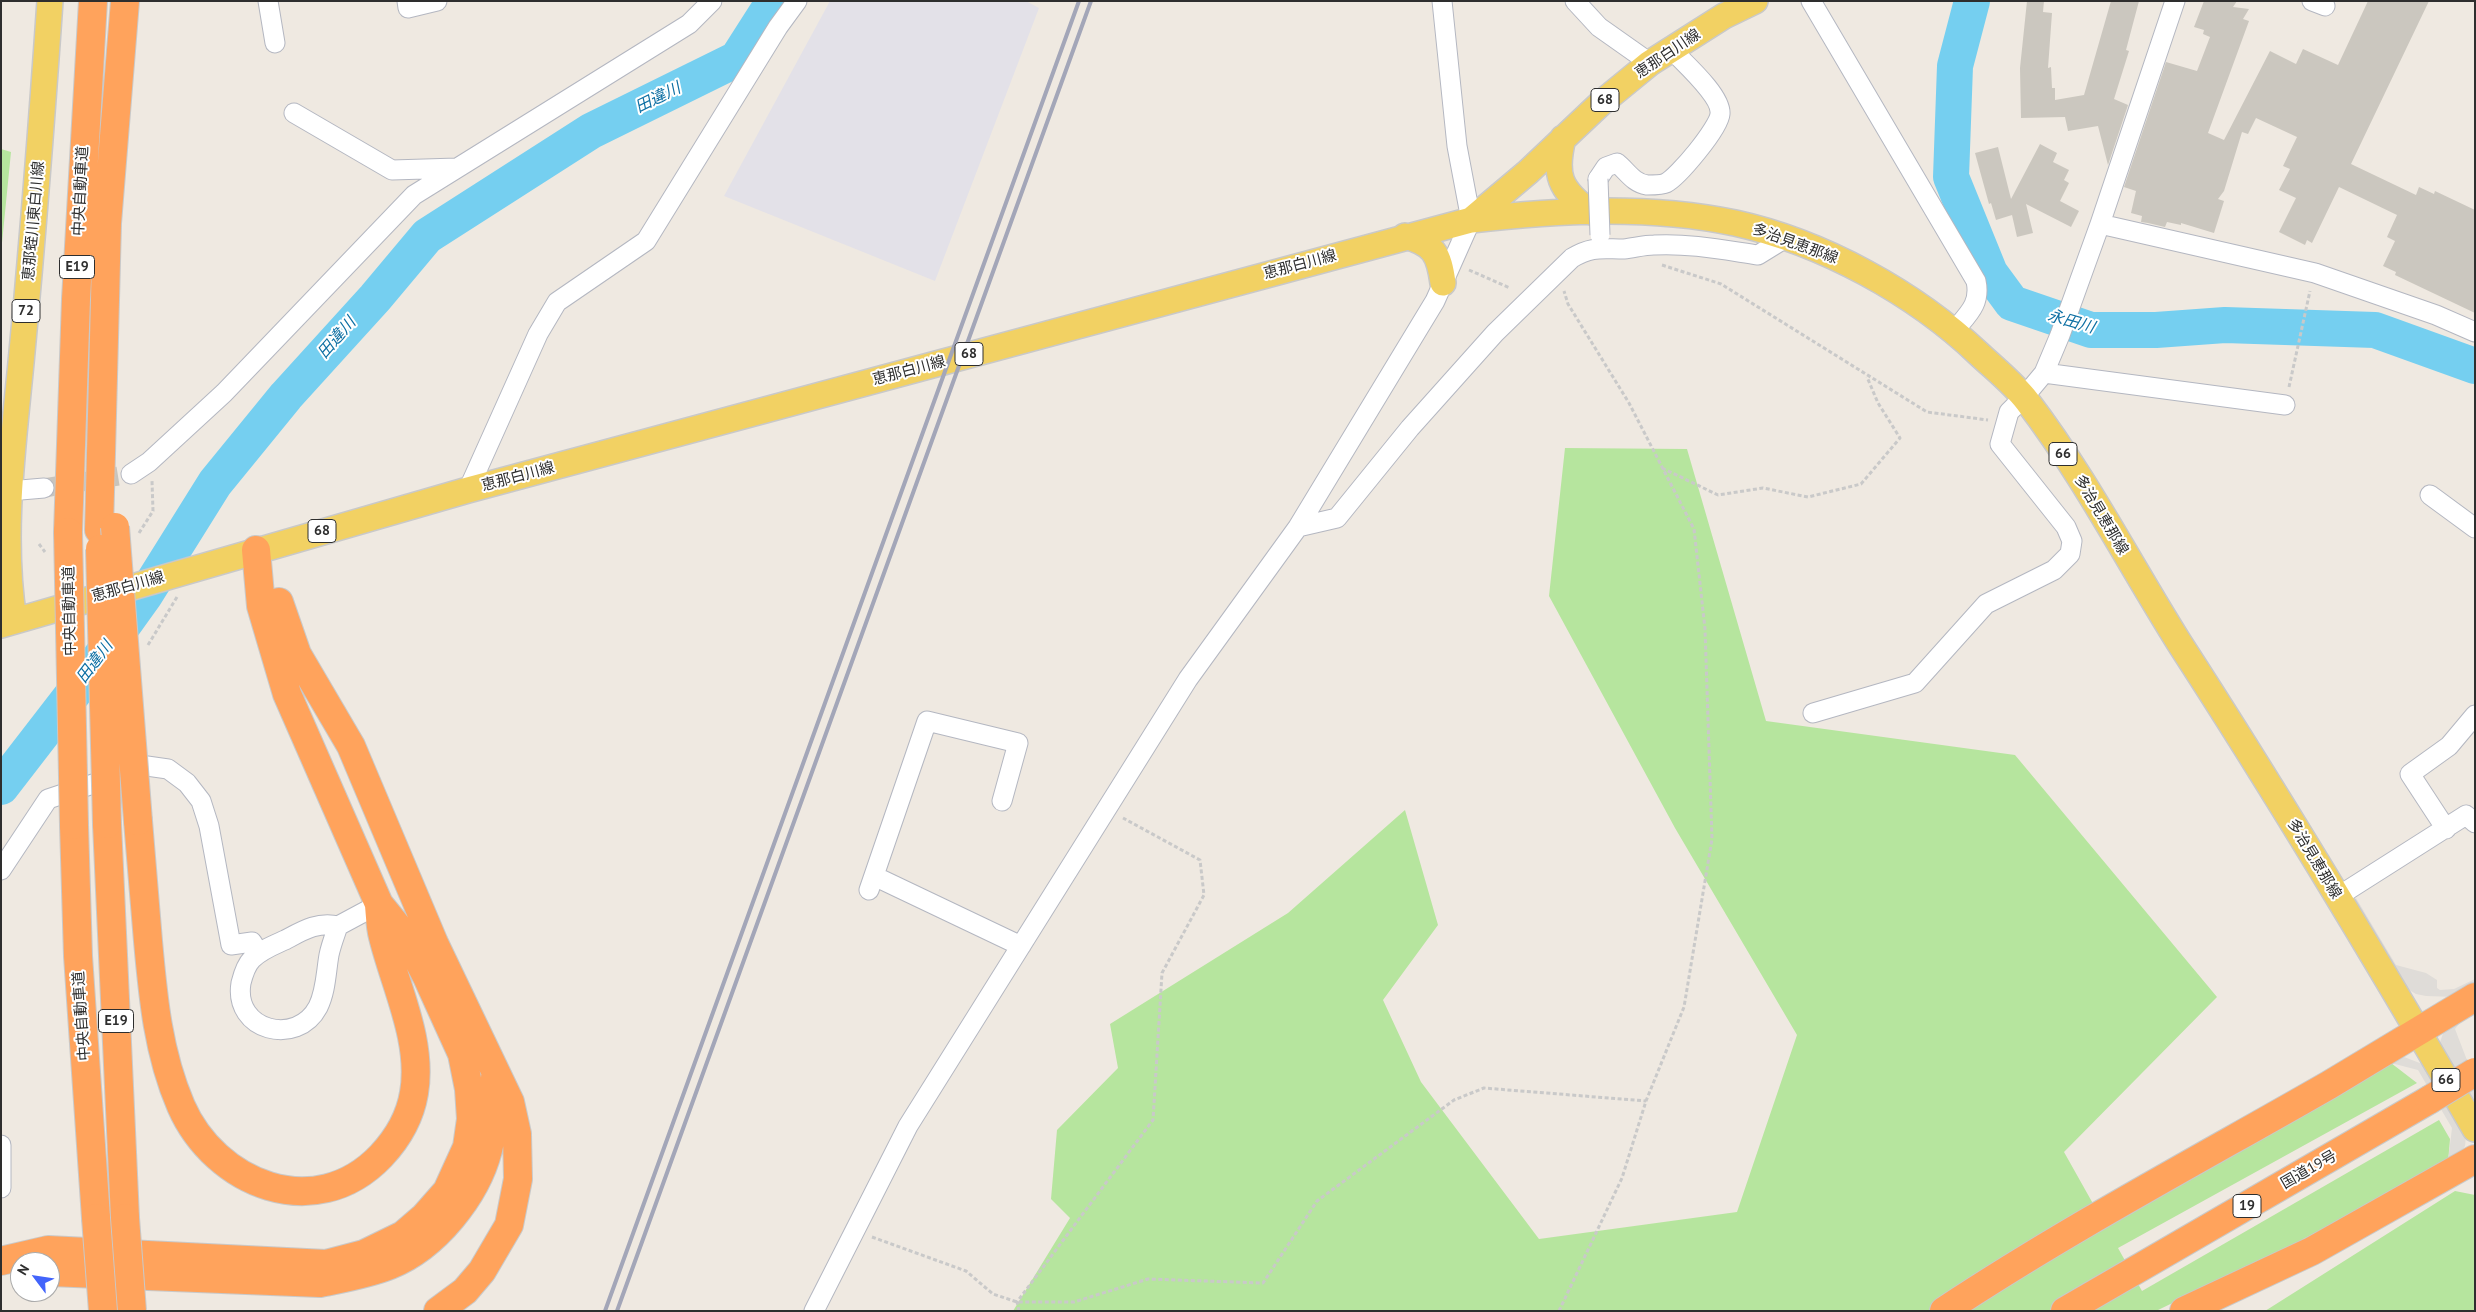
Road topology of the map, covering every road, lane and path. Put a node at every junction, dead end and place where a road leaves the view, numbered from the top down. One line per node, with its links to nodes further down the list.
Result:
1 (50, 1): 45 (main road, 恵那蛭川東白川線 / 72)
2 (93, 1): 77 (highway, 中央自動車道 / E19, bridge)
3 (125, 1): 48 (highway, 中央自動車道 / E19)
4 (268, 1): 16 (street)
5 (407, 1): 6 (street)
6 (437, 1)
7 (692, 1): 15 (street)
8 (712, 1): 15 (street)
9 (797, 1): 44 (street)
10 (1442, 1): 23 (street)
11 (1575, 1): 18 (street)
12 (1755, 1): 17 (main road, 恵那白川線 / 68)
13 (1811, 1): 34 (street)
14 (2175, 1): 24 (street)
15 (689, 24): 21 (street)
16 (275, 44)
17 (1672, 50): 18 (main road, 恵那白川線 / 68); 27 (street, bridge)
18 (1650, 63): 20 (main road, 恵那白川線 / 68)
19 (294, 112): 21 (street)
20 (1563, 138): 22 (main road); 23 (main road, 恵那白川線 / 68)
21 (458, 168): 42 (street)
22 (1590, 212): 23 (main road, 多治見恵那線 / 66); 26 (main road, 多治見恵那線 / 66)
23 (1471, 220): 25 (main road, 恵那白川線 / 68); 31 (street)
24 (2100, 224): 35 (street); 36 (street)
25 (1405, 236): 31 (main road); 44 (main road, 恵那白川線 / 68)
26 (1784, 239): 28 (street); 34 (main road, 多治見恵那線 / 66)
27 (1600, 241): 28 (street); 30 (street)
28 (1629, 248): 37 (path)
29 (1469, 270): 32 (path)
30 (1557, 272): 41 (path); 47 (street)
31 (1443, 283): 47 (street)
32 (1510, 288)
33 (2307, 303): 39 (path)
34 (1954, 331): 38 (main road, 多治見恵那線 / 66)
35 (2475, 332)
36 (2044, 373): 38 (street); 39 (street)
37 (1866, 375): 40 (path); 41 (path)
38 (2024, 397): 40 (street); 61 (main road, 多治見恵那線 / 66)
39 (2285, 405)
40 (2006, 423): 54 (street)
41 (1662, 467): 71 (path)
42 (131, 474)
43 (44, 488): 45 (street)
44 (468, 490): 50 (main road, 恵那白川線 / 68)
45 (9, 491): 52 (main road, 恵那蛭川東白川線 / 72)
46 (2430, 495): 49 (street)
47 (1298, 527): 57 (street)
48 (107, 528): 62 (highway, bridge); 84 (highway, 中央自動車道 / E19, bridge)
49 (2475, 528)
50 (256, 550): 51 (main road, 恵那白川線 / 68); 62 (highway); 68 (highway)
51 (176, 574): 52 (main road, 恵那白川線 / 68); 53 (path)
52 (8, 622)
53 (147, 646)
54 (1813, 713)
55 (2475, 715): 59 (street)
56 (1002, 801): 64 (street)
57 (1106, 810): 64 (street); 81 (path)
58 (2475, 823): 59 (street)
59 (2446, 829): 61 (street)
60 (1, 870): 65 (street)
61 (2337, 897): 67 (main road, 多治見恵那線 / 66)
62 (379, 904): 63 (street); 79 (highway)
63 (338, 926): 65 (street); 65 (street)
64 (1021, 946): 78 (street)
65 (259, 953)
66 (2475, 997): 67 (highway)
67 (2418, 1031): 73 (main road, 多治見恵那線 / 66); 89 (highway)
68 (495, 1072): 80 (highway); 85 (highway)
69 (2475, 1072): 72 (highway, 国道19号 / 19, bridge)
70 (2475, 1085): 72 (highway, 国道19号 / 19)
71 (1646, 1101): 81 (path); 88 (path)
72 (2432, 1105): 90 (highway, 国道19号 / 19); 91 (highway, 国道19号 / 19)
73 (2475, 1129)
74 (1, 1144): 76 (street)
75 (2475, 1159): 92 (highway)
76 (1, 1188)
77 (87, 1218): 82 (highway); 83 (highway, 中央自動車道 / E19, bridge)
78 (854, 1232): 81 (path); 86 (street)
79 (1, 1261)
80 (60, 1272)
81 (1018, 1302): 87 (path)
82 (85, 1311)
83 (103, 1311)
84 (132, 1311)
85 (438, 1311)
86 (814, 1311)
87 (1019, 1311)
88 (1559, 1311)
89 (1944, 1311)
90 (2065, 1311)
91 (2087, 1311)
92 (2184, 1311)

